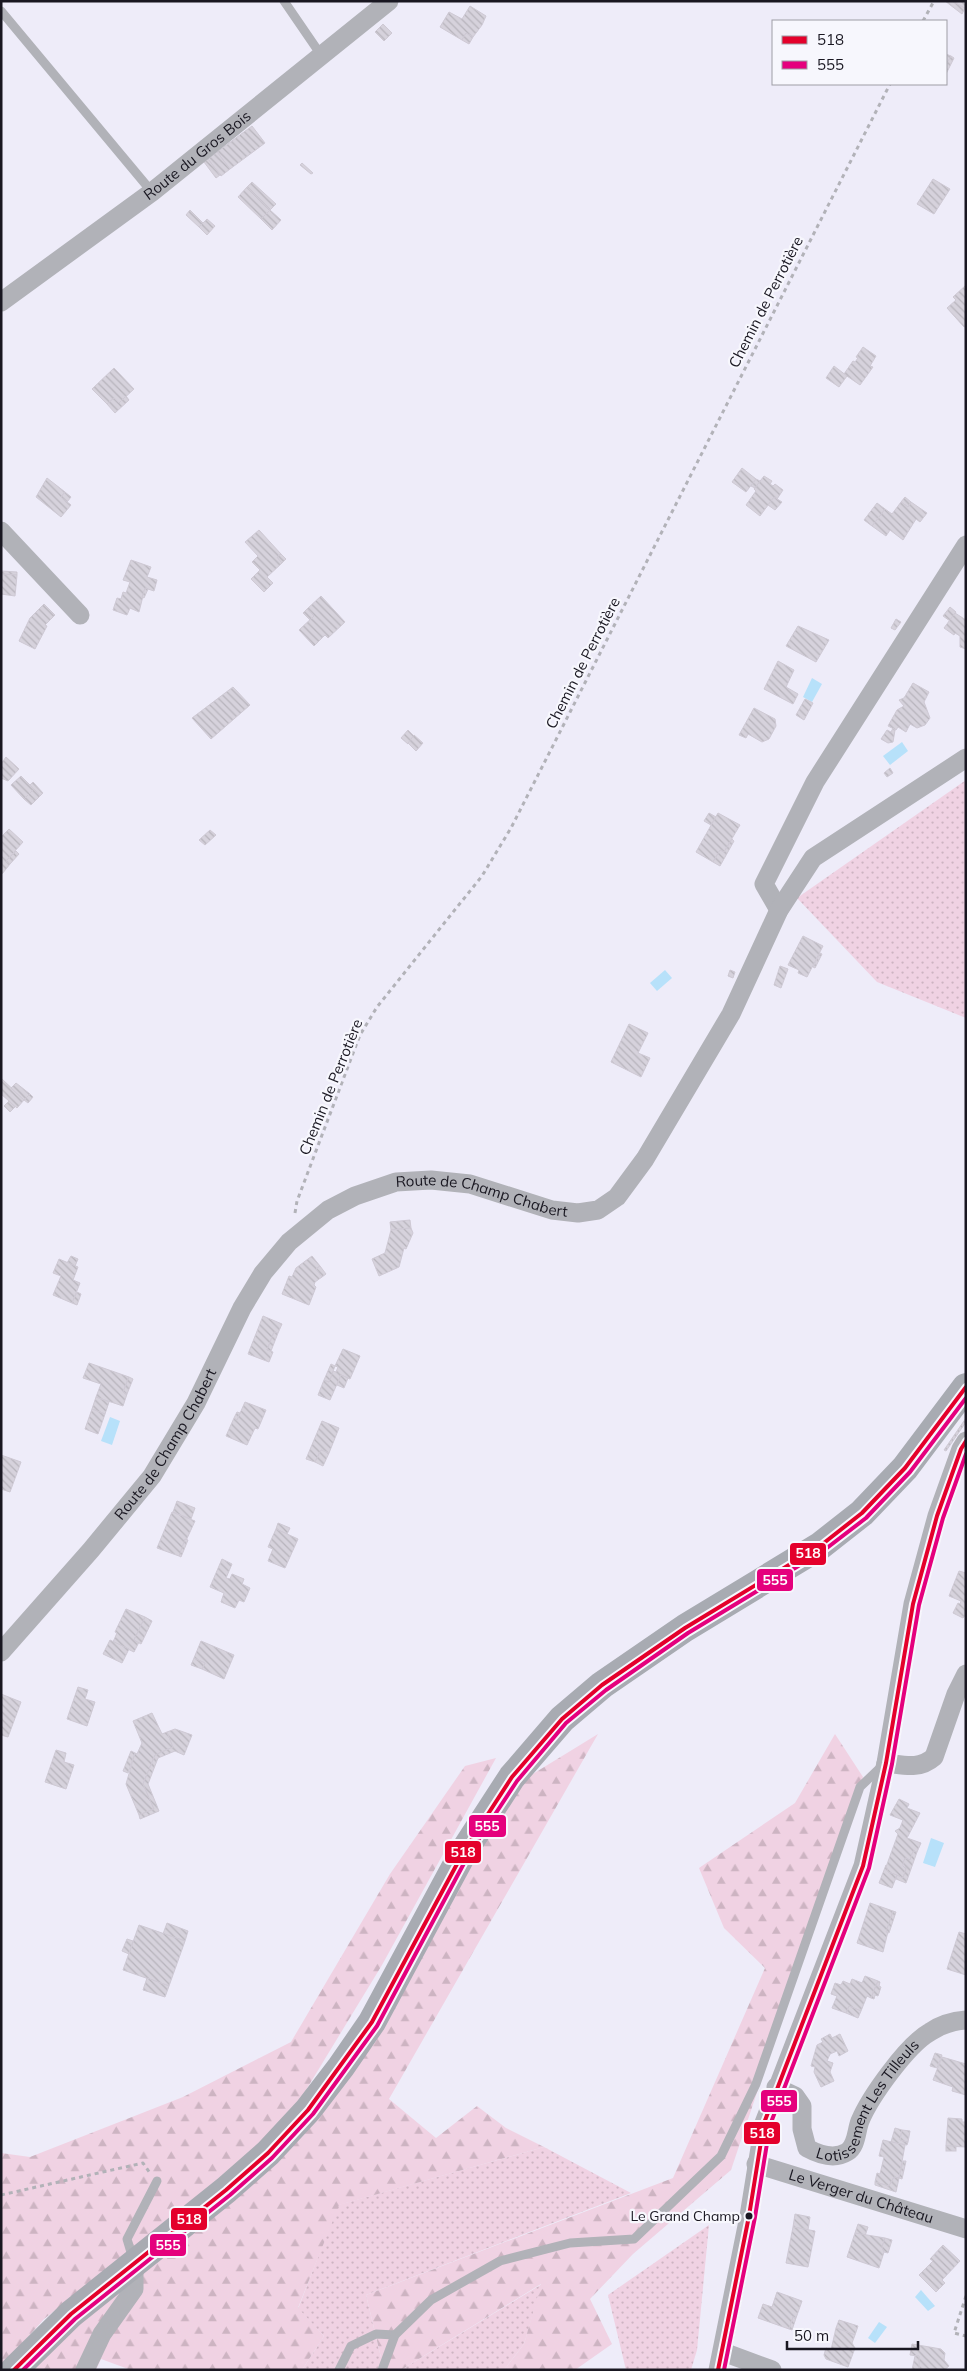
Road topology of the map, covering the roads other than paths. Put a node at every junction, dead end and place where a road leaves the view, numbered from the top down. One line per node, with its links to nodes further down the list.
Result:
1 (284, 1): 4 (lane)
2 (389, 1): 4 (street, Route du Gros Bois)
3 (1, 10): 5 (lane)
4 (320, 55): 5 (street, Route du Gros Bois)
5 (152, 192): 6 (street, Route du Gros Bois)
6 (1, 302)
7 (1, 531): 9 (street)
8 (966, 545): 11 (street)
9 (80, 615)
10 (966, 758): 11 (street, Route de Champ Chabert)
11 (779, 910): 14 (street, Route de Champ Chabert)
12 (966, 1387): 22 (main road)
13 (966, 1441): 16 (street)
14 (1, 1652)
15 (966, 1674): 16 (street)
16 (886, 1763): 18 (street); 23 (lane)
17 (966, 2020): 18 (street, Lotissement Les Tilleuls)
18 (776, 2088): 19 (street)
19 (756, 2164): 21 (street, Le Verger du Château); 24 (street)
20 (157, 2181): 22 (lane)
21 (966, 2229)
22 (134, 2264): 25 (main road); 26 (street)
23 (395, 2335): 27 (lane); 28 (lane)
24 (720, 2361): 29 (street)
25 (14, 2370)
26 (85, 2370)
27 (339, 2370)
28 (382, 2370)
29 (772, 2370)

